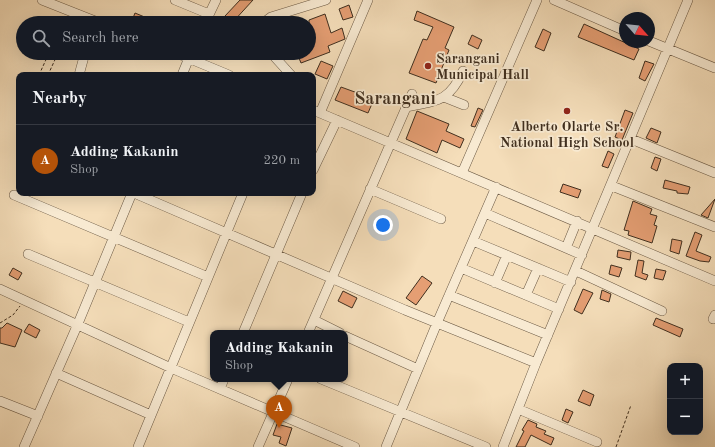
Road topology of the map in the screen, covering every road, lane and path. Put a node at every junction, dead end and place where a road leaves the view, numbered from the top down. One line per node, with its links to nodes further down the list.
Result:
1 (42, 0): 9 (street)
2 (174, 0): 10 (street)
3 (216, 0): 11 (street)
4 (326, 0): 12 (street)
5 (368, 0): 34 (street)
6 (537, 0): 39 (street)
7 (554, 0): 13 (street)
8 (688, 0): 15 (street)
9 (81, 16)
10 (202, 16)
11 (208, 16)
12 (277, 16)
13 (619, 28)
14 (655, 44): 15 (street)
15 (668, 50): 22 (street); 36 (street)
16 (46, 60): 24 (path)
17 (55, 60): 25 (path)
18 (84, 60): 26 (street)
19 (188, 60): 27 (street)
20 (198, 60): 28 (street)
21 (277, 60): 29 (street)
22 (715, 68)
23 (463, 71): 31 (street)
24 (41, 72)
25 (49, 72)
26 (80, 72)
27 (183, 72)
28 (223, 72)
29 (288, 72)
30 (412, 94): 33 (street)
31 (444, 97): 32 (street); 33 (street)
32 (464, 105)
33 (406, 107): 37 (street)
34 (316, 112): 35 (street)
35 (337, 120): 37 (street); 38 (street)
36 (631, 139): 40 (street); 41 (street)
37 (390, 143): 39 (street); 43 (street)
38 (316, 164)
39 (462, 173): 42 (street)
40 (715, 174)
41 (612, 186): 52 (street); 53 (street)
42 (496, 187): 49 (street); 51 (street)
43 (370, 189): 50 (street); 66 (street)
44 (16, 196): 55 (street)
45 (132, 196): 55 (street)
46 (140, 196): 54 (street)
47 (242, 196): 54 (street)
48 (301, 196): 59 (street)
49 (485, 213): 56 (street); 57 (street)
50 (440, 219)
51 (577, 221): 53 (street); 57 (street)
52 (715, 227)
53 (594, 228): 61 (street); 67 (street)
54 (226, 231): 59 (street); 65 (street)
55 (114, 237): 65 (street); 68 (street)
56 (473, 241): 60 (street); 62 (street)
57 (566, 248): 61 (street)
58 (28, 254): 68 (street)
59 (276, 254): 66 (street); 82 (street)
60 (507, 255): 63 (street); 70 (street)
61 (582, 255): 64 (street)
62 (461, 268): 70 (street); 72 (street)
63 (538, 268): 69 (street); 73 (street)
64 (576, 271): 69 (street); 76 (street)
65 (208, 277): 78 (street)
66 (332, 278): 77 (street); 80 (street)
67 (715, 281)
68 (95, 282): 78 (street); 81 (street)
69 (571, 282): 75 (street)
70 (495, 283): 73 (street)
71 (0, 289): 74 (street)
72 (449, 295): 80 (street); 85 (street)
73 (526, 295): 75 (street)
74 (24, 301): 79 (path); 81 (street)
75 (559, 309): 85 (street)
76 (662, 311)
77 (314, 320): 83 (street); 84 (street)
78 (190, 322): 88 (street)
79 (0, 323)
80 (437, 323): 87 (street); 89 (street)
81 (77, 326): 88 (street); 90 (street)
82 (244, 330)
83 (309, 330)
84 (334, 330)
85 (548, 335): 87 (street)
86 (348, 337): 89 (street)
87 (536, 363): 97 (street)
88 (171, 368): 94 (street); 100 (street)
89 (418, 369): 99 (street)
90 (56, 373): 100 (street); 101 (street)
91 (223, 382): 94 (street)
92 (287, 382): 98 (street)
93 (328, 382): 99 (street)
94 (220, 389): 98 (street)
95 (0, 401): 101 (street)
96 (631, 406): 110 (path)
97 (518, 409): 102 (street); 109 (street)
98 (274, 412): 103 (street); 106 (street)
99 (400, 413): 107 (street); 108 (street)
100 (151, 414): 105 (street)
101 (38, 416): 104 (street)
102 (597, 442)
103 (352, 446)
104 (24, 447)
105 (138, 447)
106 (258, 447)
107 (386, 447)
108 (486, 447)
109 (503, 447)
110 (616, 447)

